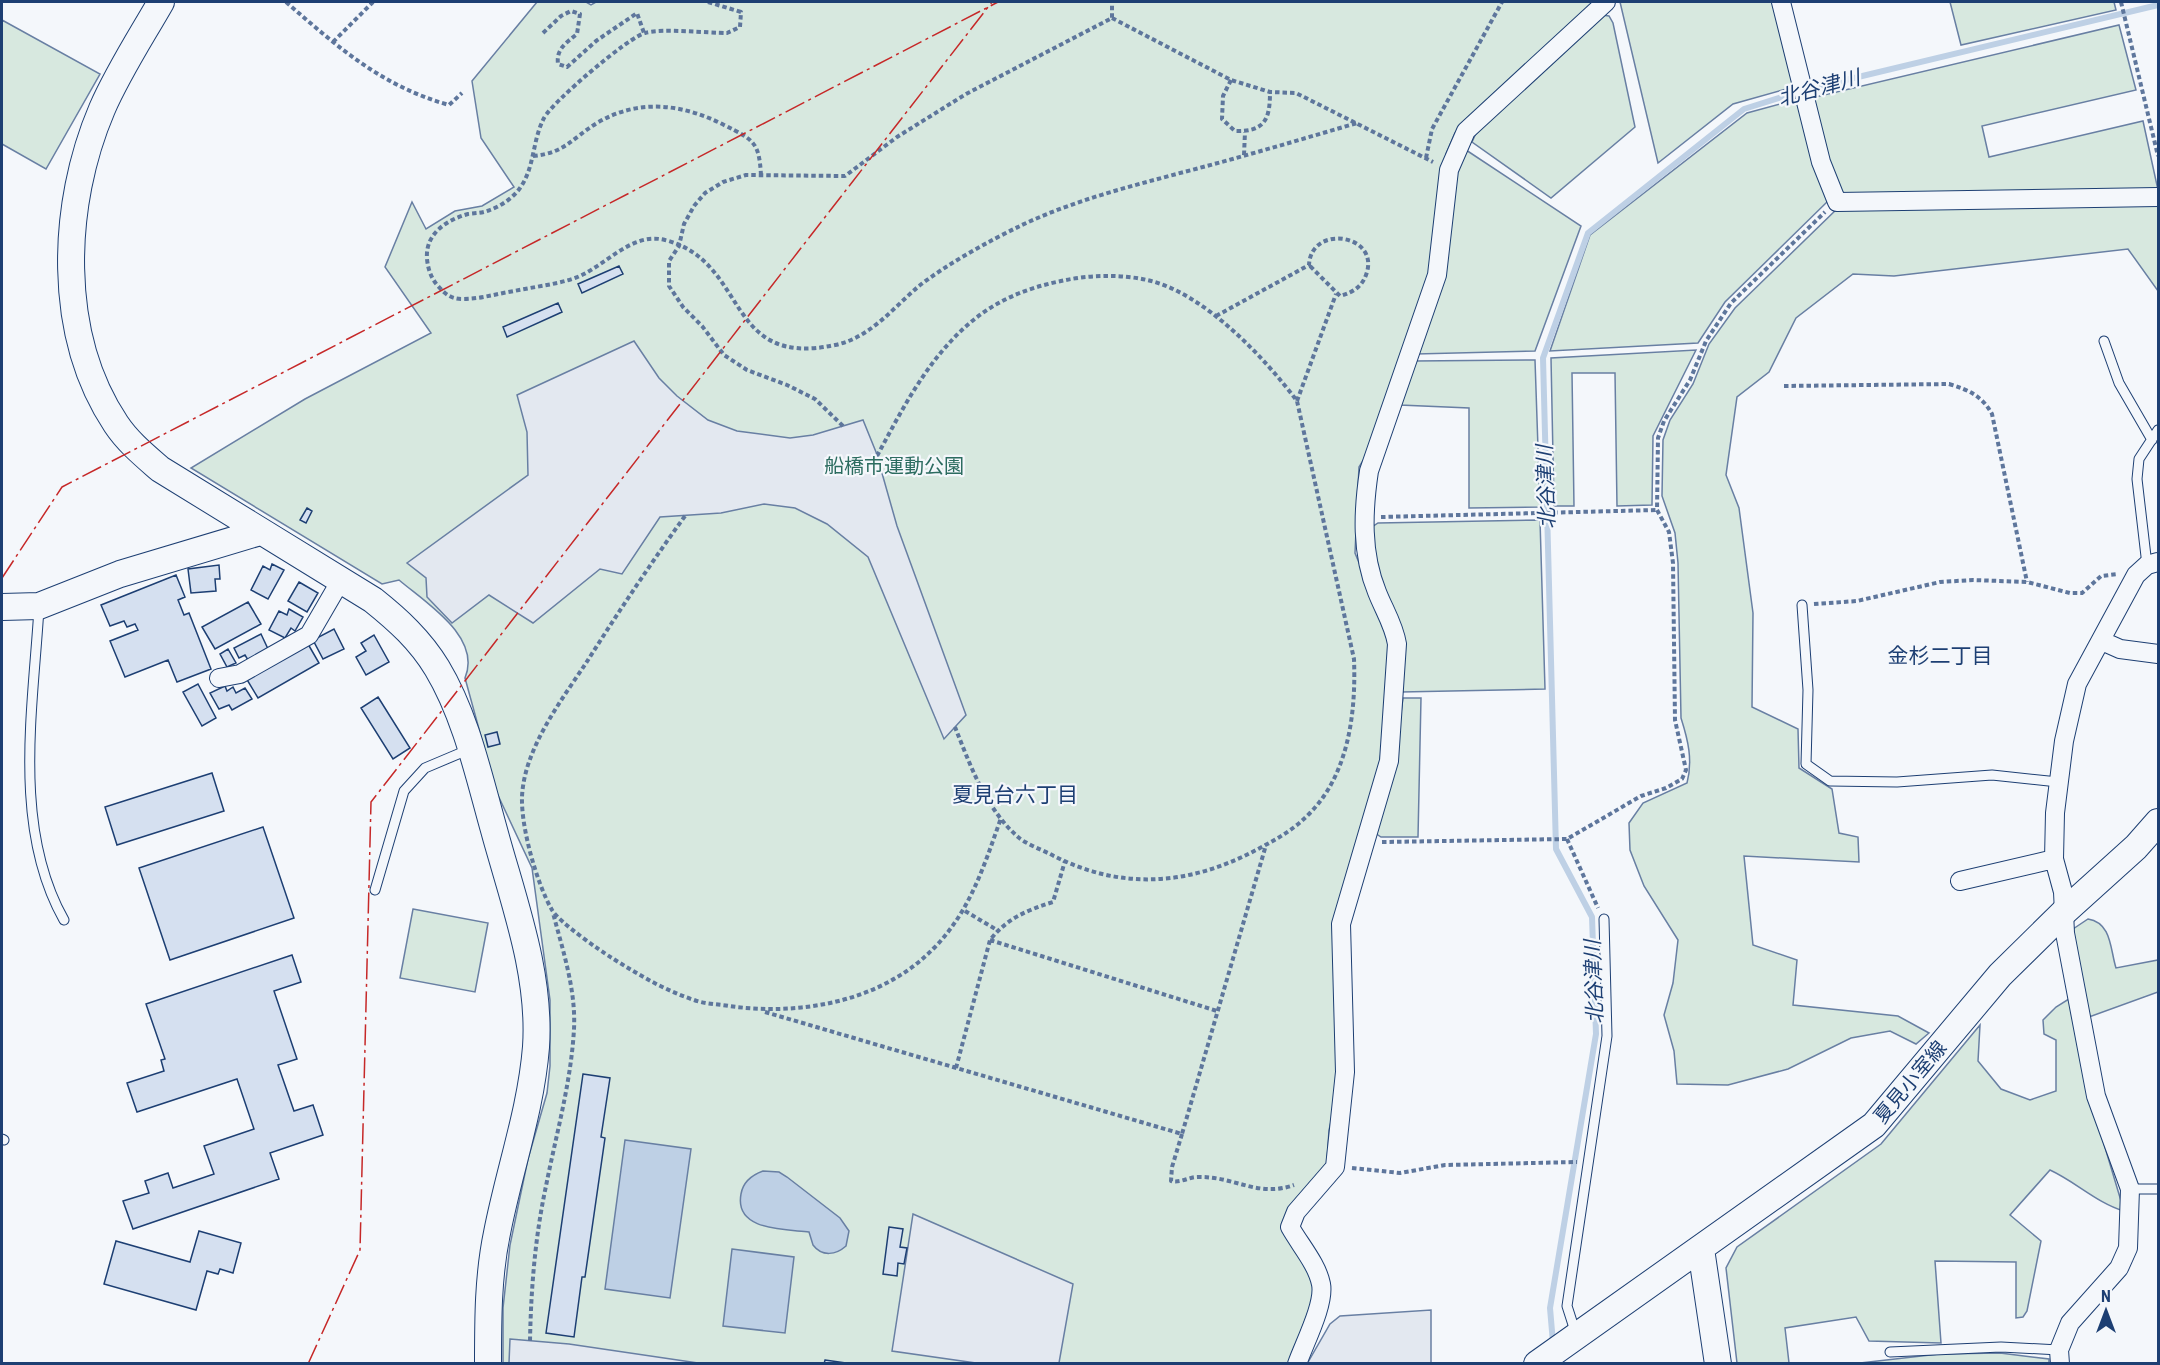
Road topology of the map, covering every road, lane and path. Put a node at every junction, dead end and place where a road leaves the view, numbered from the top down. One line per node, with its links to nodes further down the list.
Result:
1 (161, 2): 41 (street)
2 (286, 2): 13 (path)
3 (373, 2): 13 (path)
4 (708, 2): 12 (path)
5 (1112, 2): 10 (path)
6 (1502, 2): 22 (path)
7 (1606, 2): 23 (street)
8 (1781, 2): 26 (street)
9 (2121, 2): 21 (path)
10 (1112, 18): 14 (path); 24 (path)
11 (543, 33): 12 (path)
12 (644, 33): 20 (path)
13 (333, 42): 16 (path)
14 (1231, 80): 15 (path); 18 (path)
15 (1270, 92): 17 (path); 18 (path)
16 (462, 93)
17 (1357, 123): 19 (path); 22 (path)
18 (1245, 132): 19 (path)
19 (1244, 155): 27 (path)
20 (533, 156): 24 (path); 27 (path)
21 (2158, 156)
22 (1426, 158): 23 (path)
23 (1449, 170): 40 (street)
24 (761, 176): 27 (path)
25 (2158, 197): 26 (street)
26 (1837, 202): 38 (path)
27 (679, 246): 34 (path)
28 (1309, 265): 29 (path); 29 (path); 30 (path)
29 (1336, 294): 33 (path)
30 (1216, 316): 33 (path); 37 (path)
31 (2104, 341): 36 (lane)
32 (1784, 386): 44 (path)
33 (1297, 401): 58 (path)
34 (843, 426)
35 (2158, 430): 36 (lane)
36 (2152, 440): 42 (lane)
37 (878, 456)
38 (1657, 510): 40 (path); 56 (path)
39 (685, 516): 64 (path)
40 (1365, 518): 57 (street)
41 (260, 532): 43 (street); 46 (street)
42 (2147, 567): 44 (path); 48 (street)
43 (341, 580): 50 (street); 52 (street)
44 (2027, 582): 45 (path)
45 (1802, 604): 53 (lane)
46 (39, 606): 47 (street); 67 (lane)
47 (2, 607)
48 (2102, 641): 49 (street); 53 (street)
49 (2158, 654)
50 (219, 678)
51 (955, 727): 54 (path)
52 (470, 749): 62 (lane); 84 (street)
53 (2058, 782): 59 (street)
54 (1001, 818): 60 (path); 63 (path)
55 (2154, 835): 65 (street, 夏見小室線)
56 (1567, 839): 57 (path); 66 (path)
57 (1367, 842): 75 (street)
58 (1266, 845): 60 (path); 71 (path)
59 (2054, 859): 61 (street); 65 (street)
60 (1065, 861): 68 (path)
61 (1960, 881)
62 (375, 890)
63 (965, 911): 68 (path); 70 (path)
64 (553, 912): 70 (path); 80 (path)
65 (2064, 912): 77 (street); 79 (street, 夏見小室線)
66 (1604, 919): 81 (lane)
67 (64, 920)
68 (997, 930): 69 (path)
69 (990, 940): 71 (path); 72 (path)
70 (761, 1011): 72 (path)
71 (1217, 1011): 73 (path)
72 (956, 1068): 73 (path)
73 (1182, 1134): 76 (path)
74 (1568, 1162): 75 (path)
75 (1335, 1167): 85 (street)
76 (1303, 1181)
77 (2130, 1189): 78 (lane); 83 (street)
78 (2158, 1189)
79 (1701, 1249): 81 (street, 夏見小室線); 86 (street)
80 (530, 1341)
81 (1555, 1351)
82 (1890, 1352): 83 (lane)
83 (2060, 1357)
84 (488, 1364)
85 (1297, 1364)
86 (1718, 1364)

